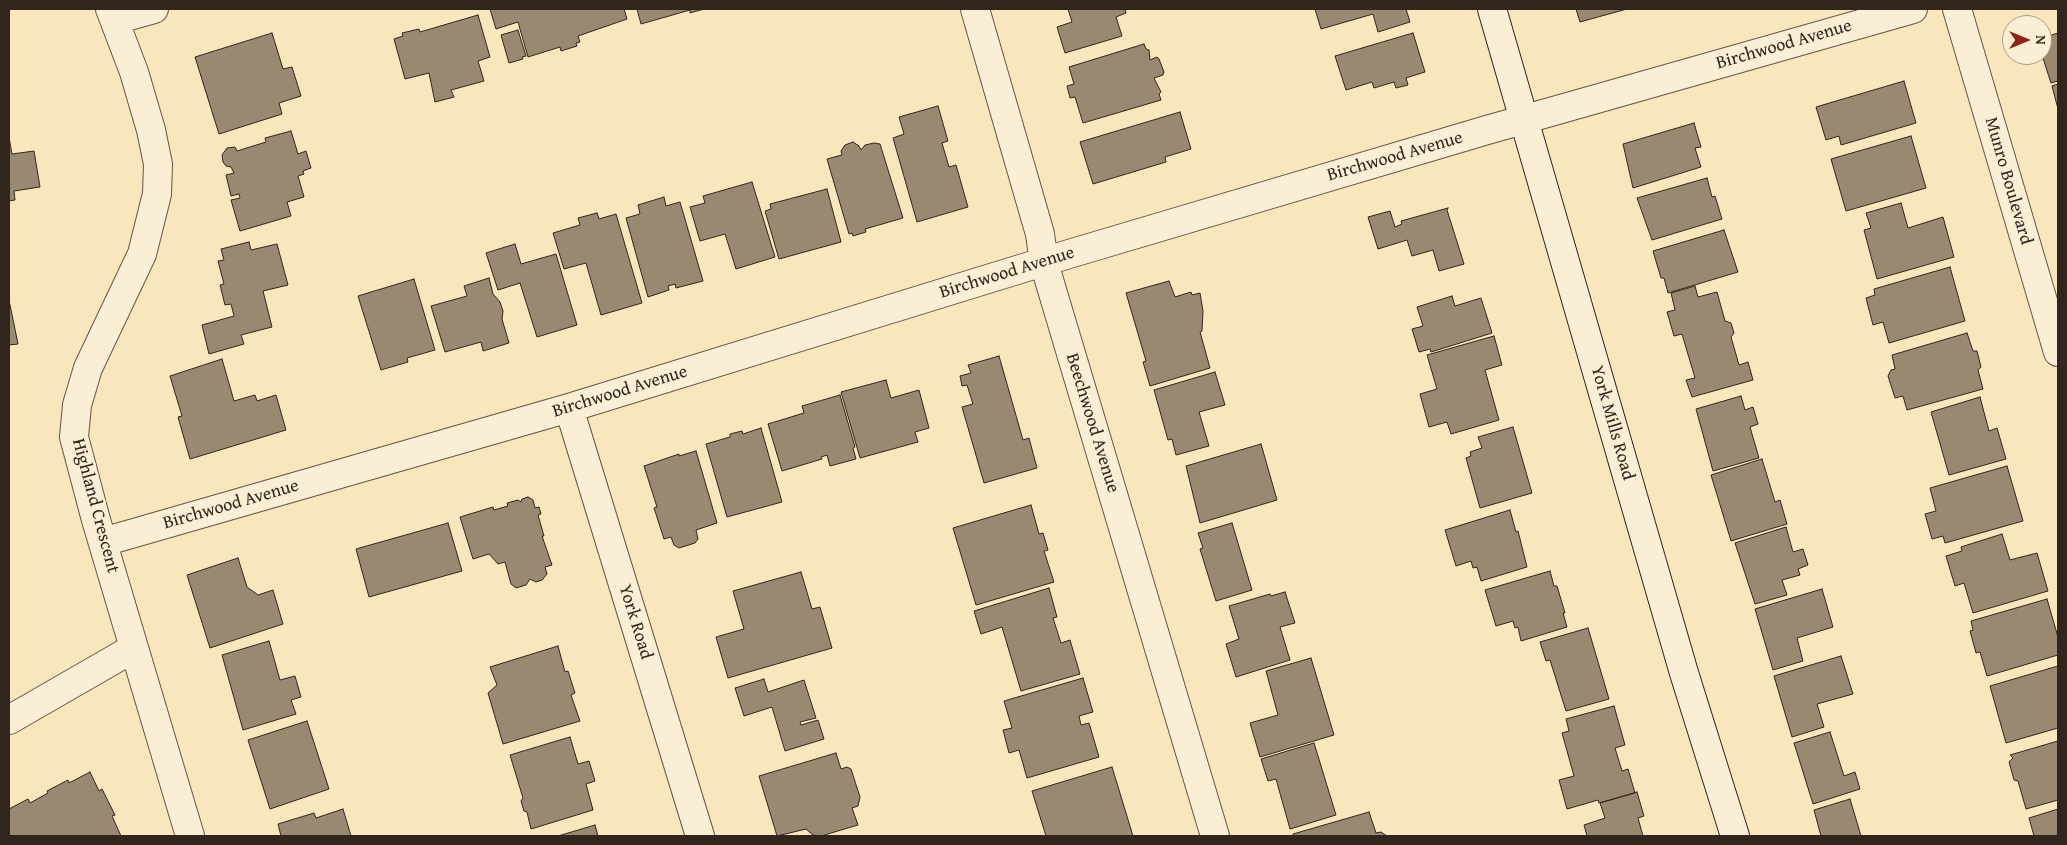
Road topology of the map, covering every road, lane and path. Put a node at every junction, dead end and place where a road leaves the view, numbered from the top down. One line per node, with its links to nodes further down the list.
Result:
1 (154, 9): 6 (street)
2 (975, 9): 8 (street, Beechwood Avenue)
3 (1492, 9): 7 (street, York Mills Road)
4 (1913, 9): 7 (street, Birchwood Avenue)
5 (1957, 9): 9 (street, Munro Boulevard)
6 (112, 14): 11 (street, Highland Crescent)
7 (1524, 119): 8 (street, Birchwood Avenue); 17 (street, York Mills Road)
8 (1044, 262): 10 (street, Birchwood Avenue); 16 (street, Beechwood Avenue)
9 (2058, 352)
10 (570, 408): 11 (street, Birchwood Avenue); 15 (street, York Road)
11 (103, 542): 12 (street, Highland Crescent)
12 (134, 648): 13 (street); 14 (street, Highland Crescent)
13 (9, 720)
14 (190, 836)
15 (700, 836)
16 (1215, 836)
17 (1735, 836)

